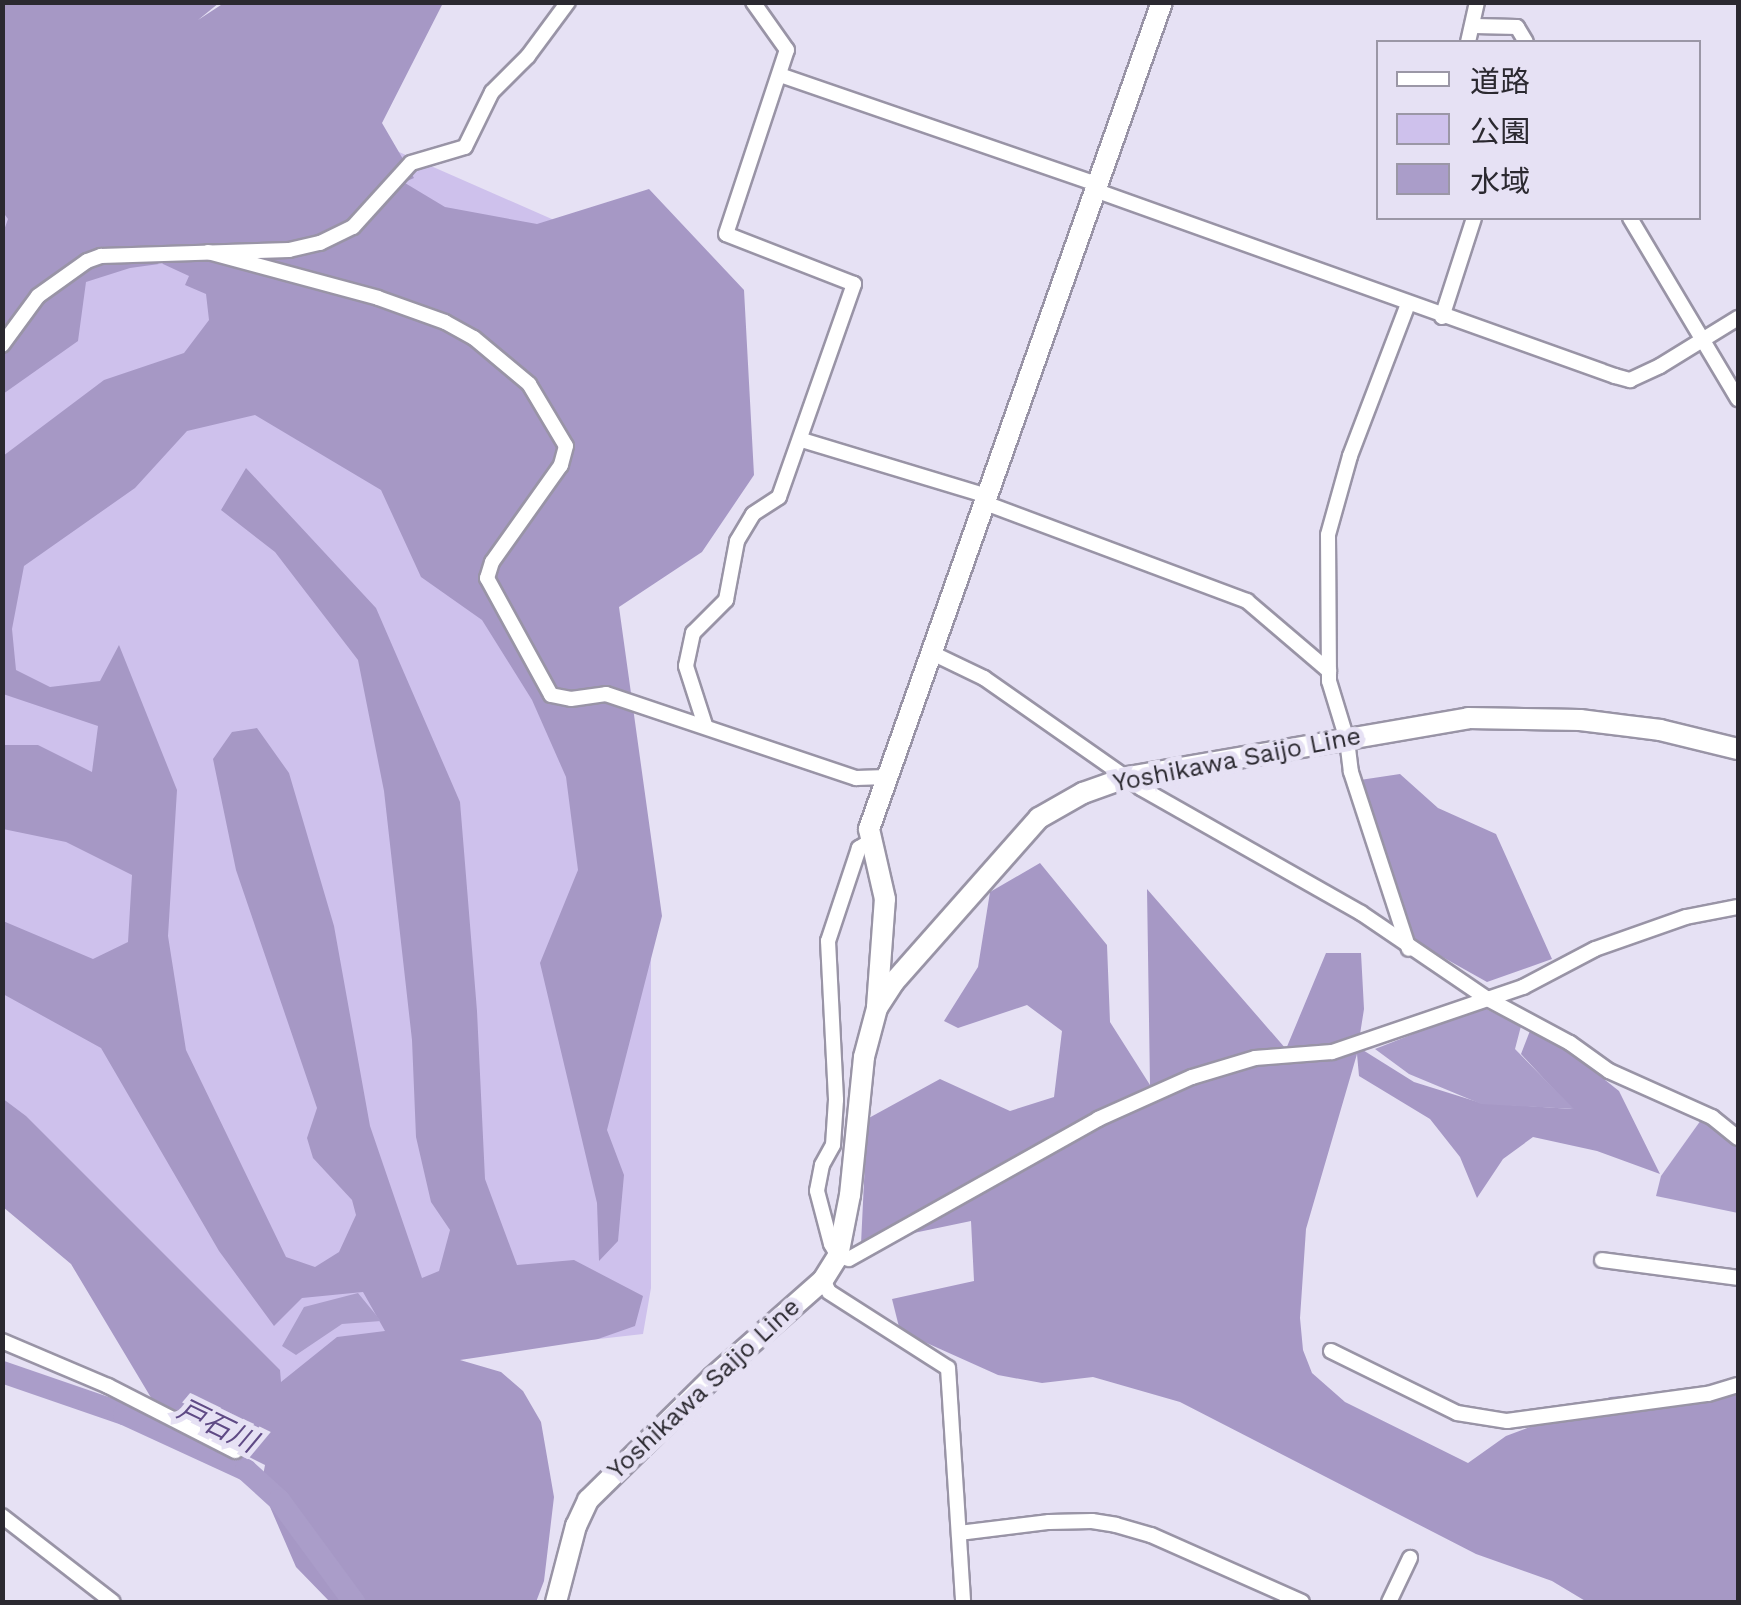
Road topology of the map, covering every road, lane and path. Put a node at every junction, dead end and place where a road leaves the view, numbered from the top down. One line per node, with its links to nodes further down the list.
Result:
1 (568, 2): 12 (street)
2 (753, 2): 8 (street)
3 (1162, 2): 9 (main road)
4 (1477, 2): 5 (street)
5 (1475, 26): 6 (street); 7 (street)
6 (1469, 40)
7 (1525, 40)
8 (780, 75): 9 (street); 19 (street)
9 (1098, 187): 13 (street); 20 (main road)
10 (1473, 220): 14 (street)
11 (1631, 220): 16 (street)
12 (208, 252): 17 (street); 23 (street)
13 (1408, 304): 14 (street); 22 (street)
14 (1442, 316): 16 (street)
15 (1738, 318): 16 (street)
16 (1704, 340): 18 (street)
17 (2, 345)
18 (1738, 398)
19 (802, 440): 20 (street); 23 (street)
20 (987, 500): 21 (main road); 22 (street)
21 (932, 653): 26 (main road); 27 (street)
22 (1329, 671): 24 (street)
23 (705, 724): 26 (street)
24 (1347, 740): 25 (main road, Yoshikawa Saijo Line); 27 (main road, Yoshikawa Saijo Line); 30 (street)
25 (1738, 749)
26 (887, 777): 28 (main road)
27 (1128, 777): 30 (street); 32 (main road, Yoshikawa Saijo Line)
28 (869, 842): 32 (main road); 34 (street)
29 (1738, 907): 31 (street)
30 (1409, 950): 31 (street)
31 (1486, 998): 33 (street); 34 (street)
32 (877, 1008): 34 (main road, Yoshikawa Saijo Line)
33 (1738, 1138)
34 (838, 1256): 37 (main road, Yoshikawa Saijo Line)
35 (1602, 1260): 36 (street)
36 (1738, 1278)
37 (823, 1280): 43 (street); 46 (main road, Yoshikawa Saijo Line)
38 (2, 1341): 41 (street)
39 (1331, 1351): 40 (street)
40 (1738, 1385)
41 (235, 1452)
42 (2, 1516): 45 (street)
43 (958, 1533): 47 (street); 48 (street)
44 (1410, 1558): 49 (street)
45 (112, 1602)
46 (556, 1602)
47 (962, 1602)
48 (1302, 1602)
49 (1389, 1602)

